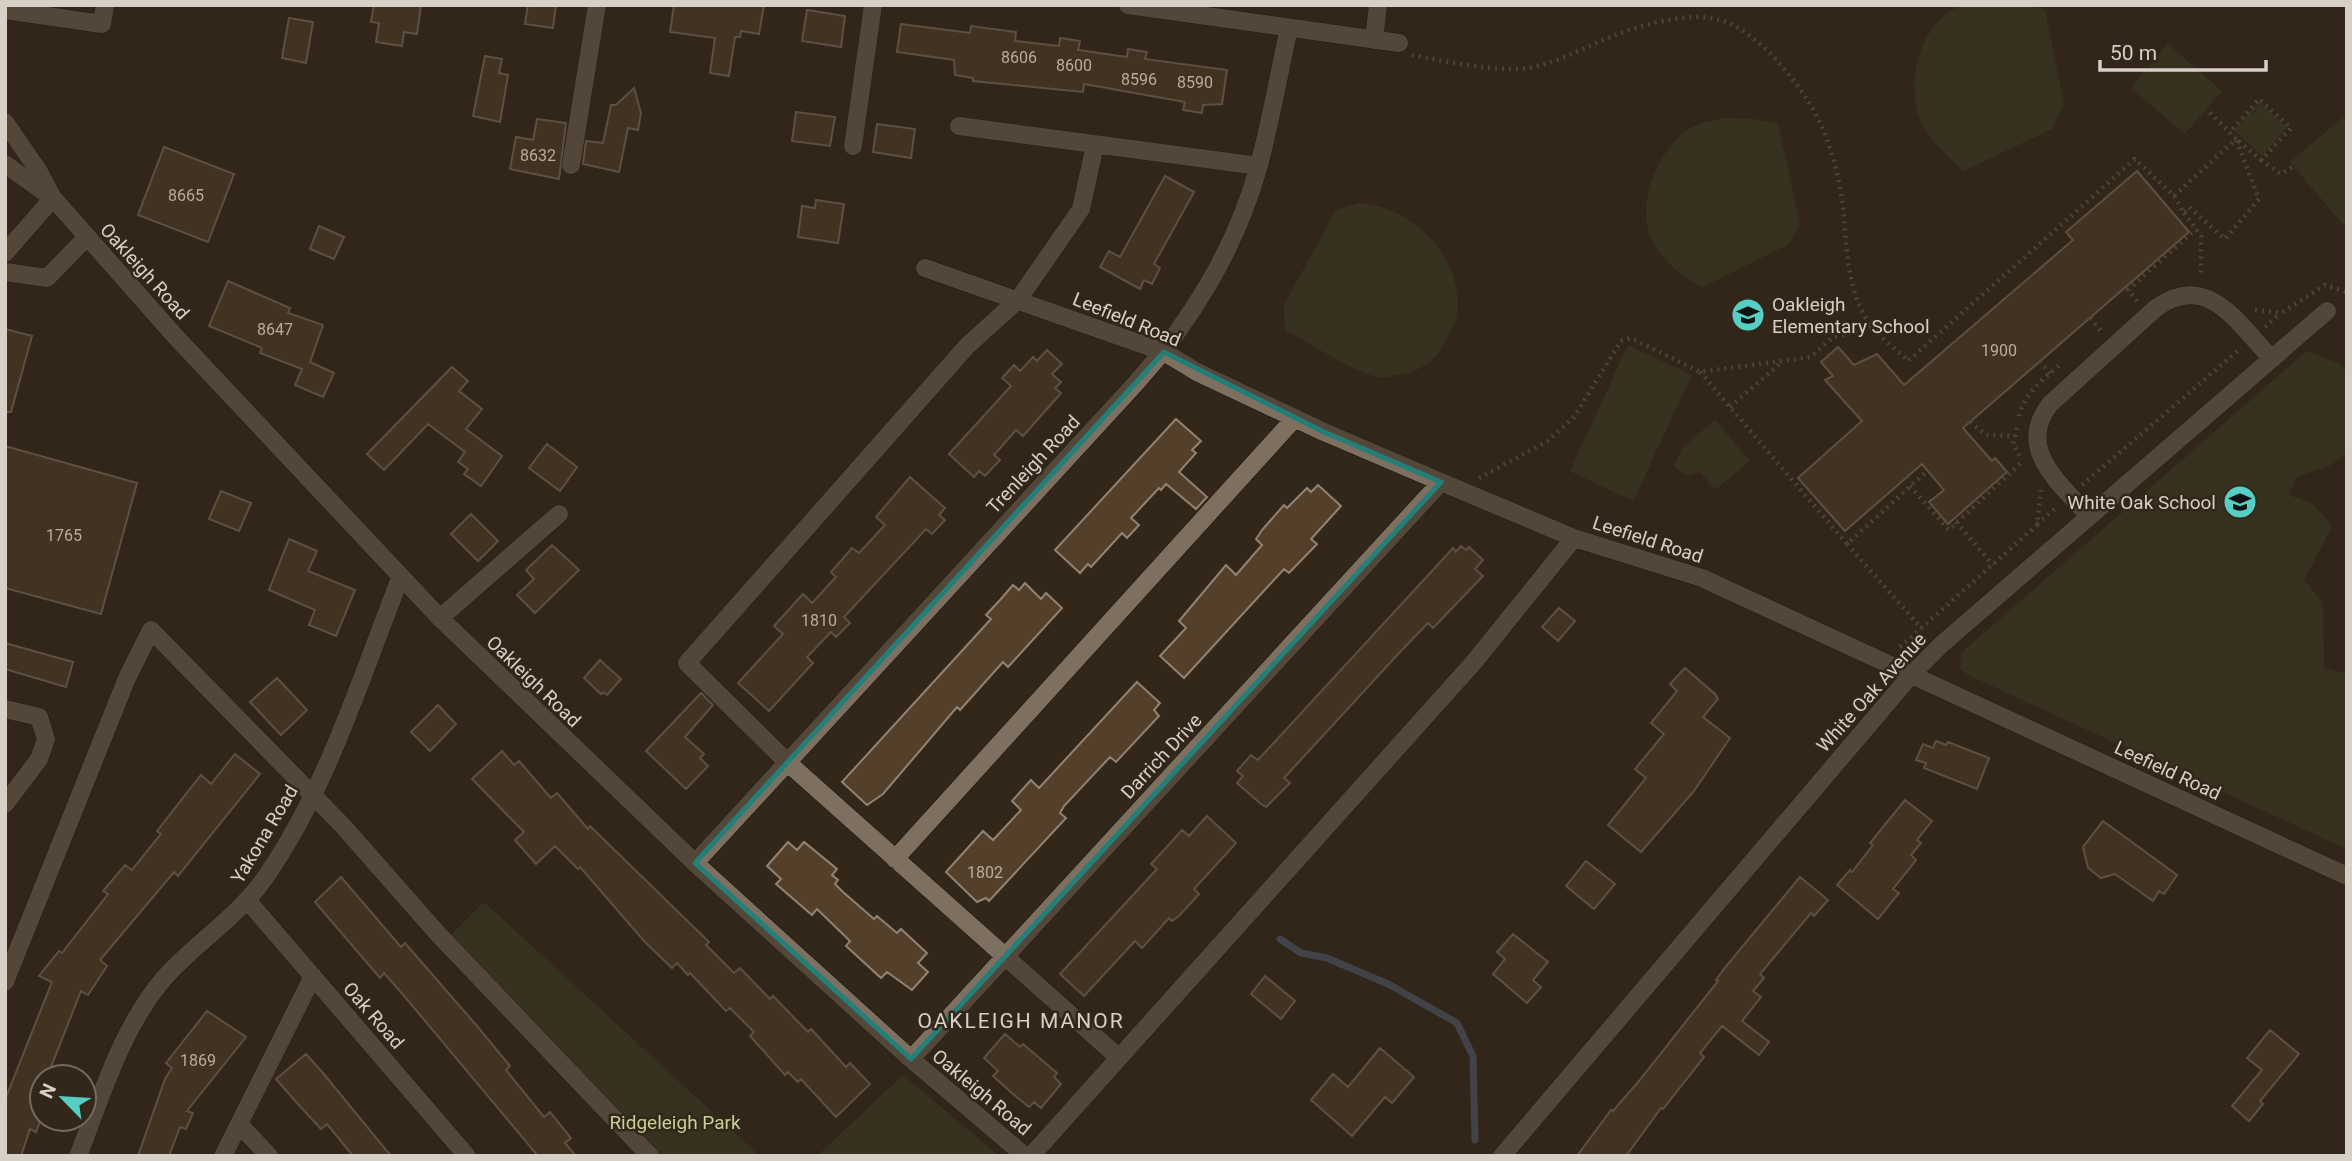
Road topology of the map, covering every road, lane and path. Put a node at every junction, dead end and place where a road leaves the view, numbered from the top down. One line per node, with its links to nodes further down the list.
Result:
1 (105, 5): 6 (street)
2 (597, 5): 21 (street)
3 (873, 5): 17 (street)
4 (1128, 5): 7 (street)
5 (1378, 5): 8 (street)
6 (5, 10)
7 (1289, 28): 8 (street); 22 (street, Trenleigh Road)
8 (1374, 40): 9 (street)
9 (1402, 48): 45 (path)
10 (2206, 109): 13 (path)
11 (5, 122): 18 (street)
12 (959, 126): 16 (street)
13 (2230, 132): 15 (path); 19 (path)
14 (5, 137): 18 (street, Oakleigh Road)
15 (2236, 139): 19 (path); 24 (path); 26 (path)
16 (1094, 145): 22 (street); 37 (street)
17 (853, 146)
18 (23, 149): 25 (street, Oakleigh Road)
19 (2261, 160): 23 (path)
20 (5, 164): 25 (street, Oakleigh Road)
21 (571, 165)
22 (1259, 166): 49 (street, Trenleigh Road)
23 (2294, 166)
24 (2174, 196): 26 (path); 45 (path)
25 (52, 198): 28 (street, Oakleigh Road); 29 (street)
26 (2184, 213): 27 (path)
27 (2196, 229): 32 (path); 38 (path)
28 (87, 237): 31 (street); 75 (street, Oakleigh Road)
29 (5, 253)
30 (925, 268): 37 (street, Leefield Road)
31 (5, 272)
32 (2201, 275): 33 (path); 34 (path)
33 (2188, 277)
34 (2210, 279)
35 (2347, 292): 42 (path)
36 (2145, 294): 38 (path)
37 (1018, 300): 49 (street, Leefield Road); 81 (street)
38 (2137, 301): 40 (path)
39 (2245, 303): 42 (path)
40 (2128, 308)
41 (2327, 311): 51 (street, White Oak Avenue)
42 (2281, 313): 47 (path)
43 (2090, 318): 46 (path)
44 (2110, 323): 46 (path)
45 (1872, 327): 52 (path)
46 (2101, 331): 48 (path)
47 (2252, 338): 51 (street); 67 (path); 67 (street)
48 (2091, 340)
49 (1164, 352): 57 (street, Leefield Road); 81 (street, Trenleigh Road)
50 (2070, 357): 55 (path)
51 (2272, 359): 69 (street, White Oak Avenue)
52 (1784, 360): 54 (path); 56 (path)
53 (2040, 361): 55 (path)
54 (1700, 372): 56 (path); 63 (path)
55 (2050, 374): 59 (path)
56 (1730, 407): 73 (path)
57 (1296, 418): 64 (street, Leefield Road); 84 (street)
58 (1970, 422): 59 (path)
59 (2015, 436): 60 (path)
60 (2023, 461): 61 (path); 70 (path)
61 (2028, 470)
62 (1927, 471): 65 (path)
63 (1474, 480)
64 (1441, 482): 72 (street, Leefield Road); 88 (street, Darrich Drive)
65 (1910, 486): 70 (path); 73 (path)
66 (2039, 487): 71 (path)
67 (2070, 495): 69 (street); 71 (path)
68 (559, 514): 76 (street)
69 (2089, 516): 79 (street, White Oak Avenue)
70 (1956, 522): 74 (path)
71 (2037, 525): 74 (path)
72 (1574, 538): 79 (street, Leefield Road); 91 (street)
73 (1847, 544): 77 (path)
74 (1993, 565): 77 (path)
75 (401, 576): 76 (street, Oakleigh Road); 82 (street, Yakona Road)
76 (440, 618): 85 (street, Oakleigh Road)
77 (1922, 628): 78 (path)
78 (1889, 642)
79 (1912, 674): 86 (street, Leefield Road); 101 (street, White Oak Avenue)
80 (5, 709): 83 (street)
81 (787, 762): 84 (street); 85 (street, Trenleigh Road)
82 (312, 797): 87 (street, Yakona Road); 90 (street); 98 (street)
83 (5, 804)
84 (895, 859): 88 (street)
85 (695, 863): 92 (street, Oakleigh Road)
86 (2347, 876)
87 (248, 901): 89 (street, Oak Road); 94 (street, Yakona Road)
88 (1004, 958): 91 (street); 92 (street, Darrich Drive)
89 (313, 976): 93 (street); 97 (street, Oak Road)
90 (5, 982)
91 (1118, 1057): 100 (street)
92 (911, 1059): 99 (street, Oakleigh Road)
93 (239, 1124): 95 (street); 96 (street)
94 (78, 1156)
95 (223, 1156)
96 (269, 1156)
97 (467, 1156)
98 (650, 1156)
99 (1025, 1156)
100 (1031, 1156)
101 (1502, 1156)

